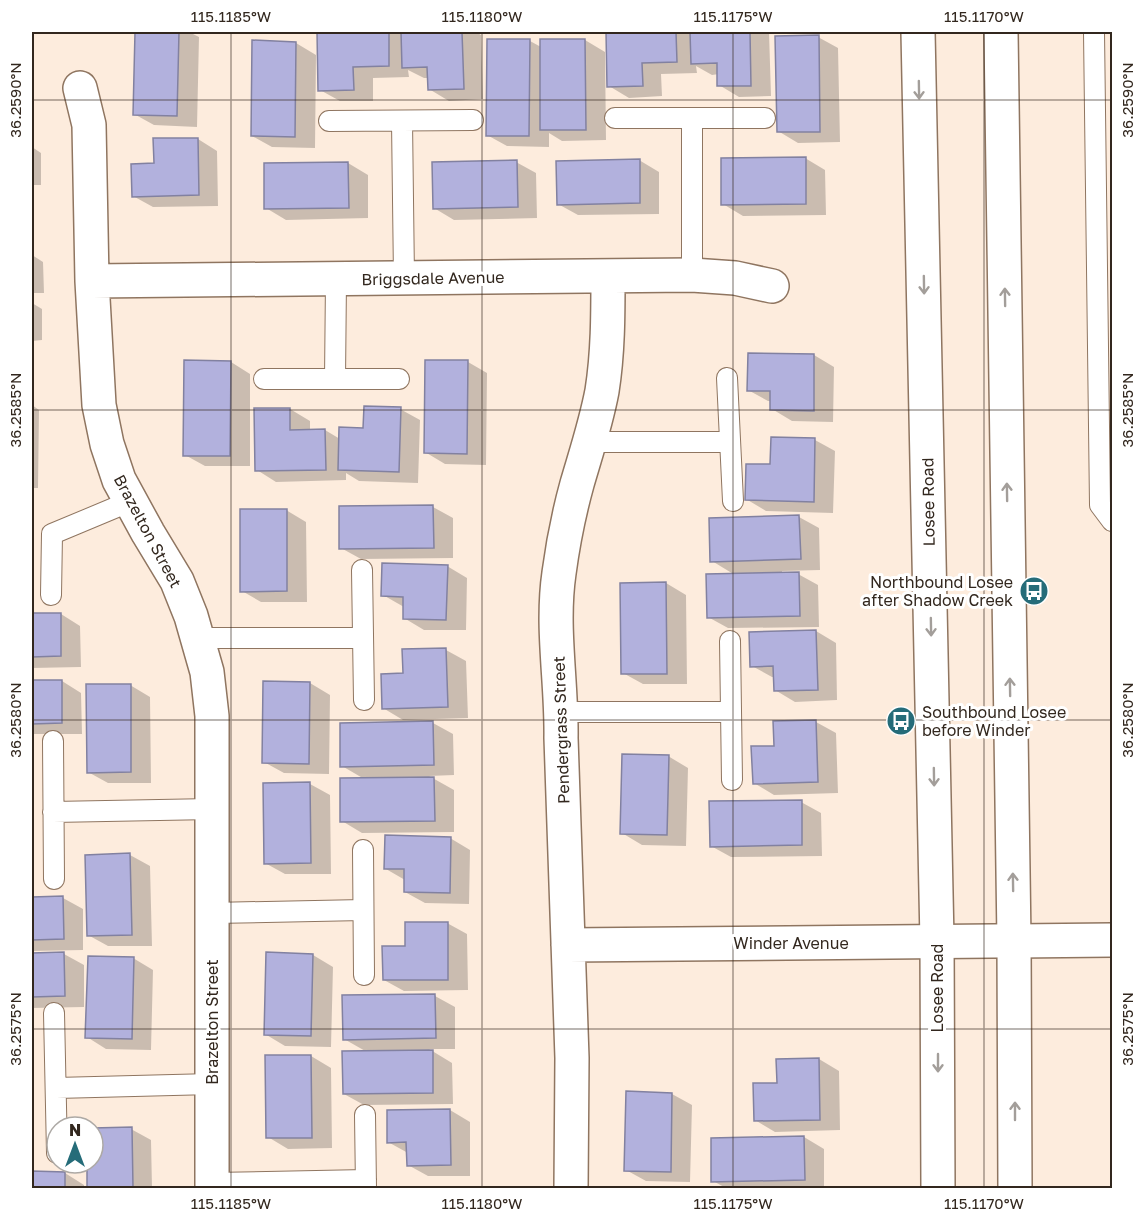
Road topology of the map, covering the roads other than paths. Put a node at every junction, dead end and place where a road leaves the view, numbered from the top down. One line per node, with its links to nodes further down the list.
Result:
1 (918, 32): 43 (street, Losee Road, one-way to 43)
2 (1001, 32): 44 (street, one-way to 2)
3 (1094, 32): 25 (lane)
4 (80, 87): 15 (street, Brazelton Street)
5 (615, 118): 6 (lane)
6 (692, 118): 7 (lane); 11 (lane)
7 (765, 118)
8 (473, 120): 10 (lane)
9 (329, 121): 10 (lane)
10 (402, 121): 13 (lane)
11 (692, 275): 12 (street, Briggsdale Avenue); 16 (street, Briggsdale Avenue)
12 (608, 276): 13 (street, Briggsdale Avenue); 21 (street, Pendergrass Street)
13 (404, 278): 14 (street, Briggsdale Avenue)
14 (336, 280): 15 (street, Briggsdale Avenue); 19 (lane)
15 (92, 281): 23 (street, Brazelton Street)
16 (772, 286)
17 (727, 378): 22 (lane)
18 (264, 379): 19 (lane)
19 (335, 379): 20 (lane)
20 (399, 379)
21 (590, 442): 22 (lane); 32 (street, Pendergrass Street)
22 (730, 442): 24 (lane)
23 (131, 501): 27 (lane); 28 (street, Brazelton Street)
24 (733, 501)
25 (1113, 521)
26 (362, 570): 29 (lane)
27 (51, 595)
28 (197, 638): 29 (lane); 36 (street, Brazelton Street)
29 (363, 638): 31 (lane)
30 (730, 641): 33 (lane)
31 (363, 700)
32 (562, 712): 33 (lane); 45 (street, Pendergrass Street)
33 (731, 712): 35 (lane)
34 (53, 741): 37 (lane)
35 (732, 780)
36 (213, 809): 37 (lane); 41 (street, Brazelton Street)
37 (53, 812): 39 (lane)
38 (363, 850): 40 (lane)
39 (54, 879)
40 (363, 910): 41 (lane); 46 (lane)
41 (213, 913): 48 (street, Brazelton Street)
42 (1113, 940): 44 (street, Winder Avenue)
43 (937, 941): 44 (street, Winder Avenue); 45 (street, Winder Avenue); 55 (street, Losee Road, one-way to 55)
44 (1014, 941): 56 (street, one-way to 44)
45 (568, 945): 54 (street, Pendergrass Street)
46 (363, 975)
47 (54, 1013): 49 (lane)
48 (213, 1084): 49 (lane); 53 (street, Brazelton Street)
49 (56, 1088): 50 (lane)
50 (56, 1115)
51 (364, 1115): 52 (lane)
52 (366, 1184): 53 (lane)
53 (213, 1186)
54 (571, 1188)
55 (938, 1188)
56 (1015, 1188)

